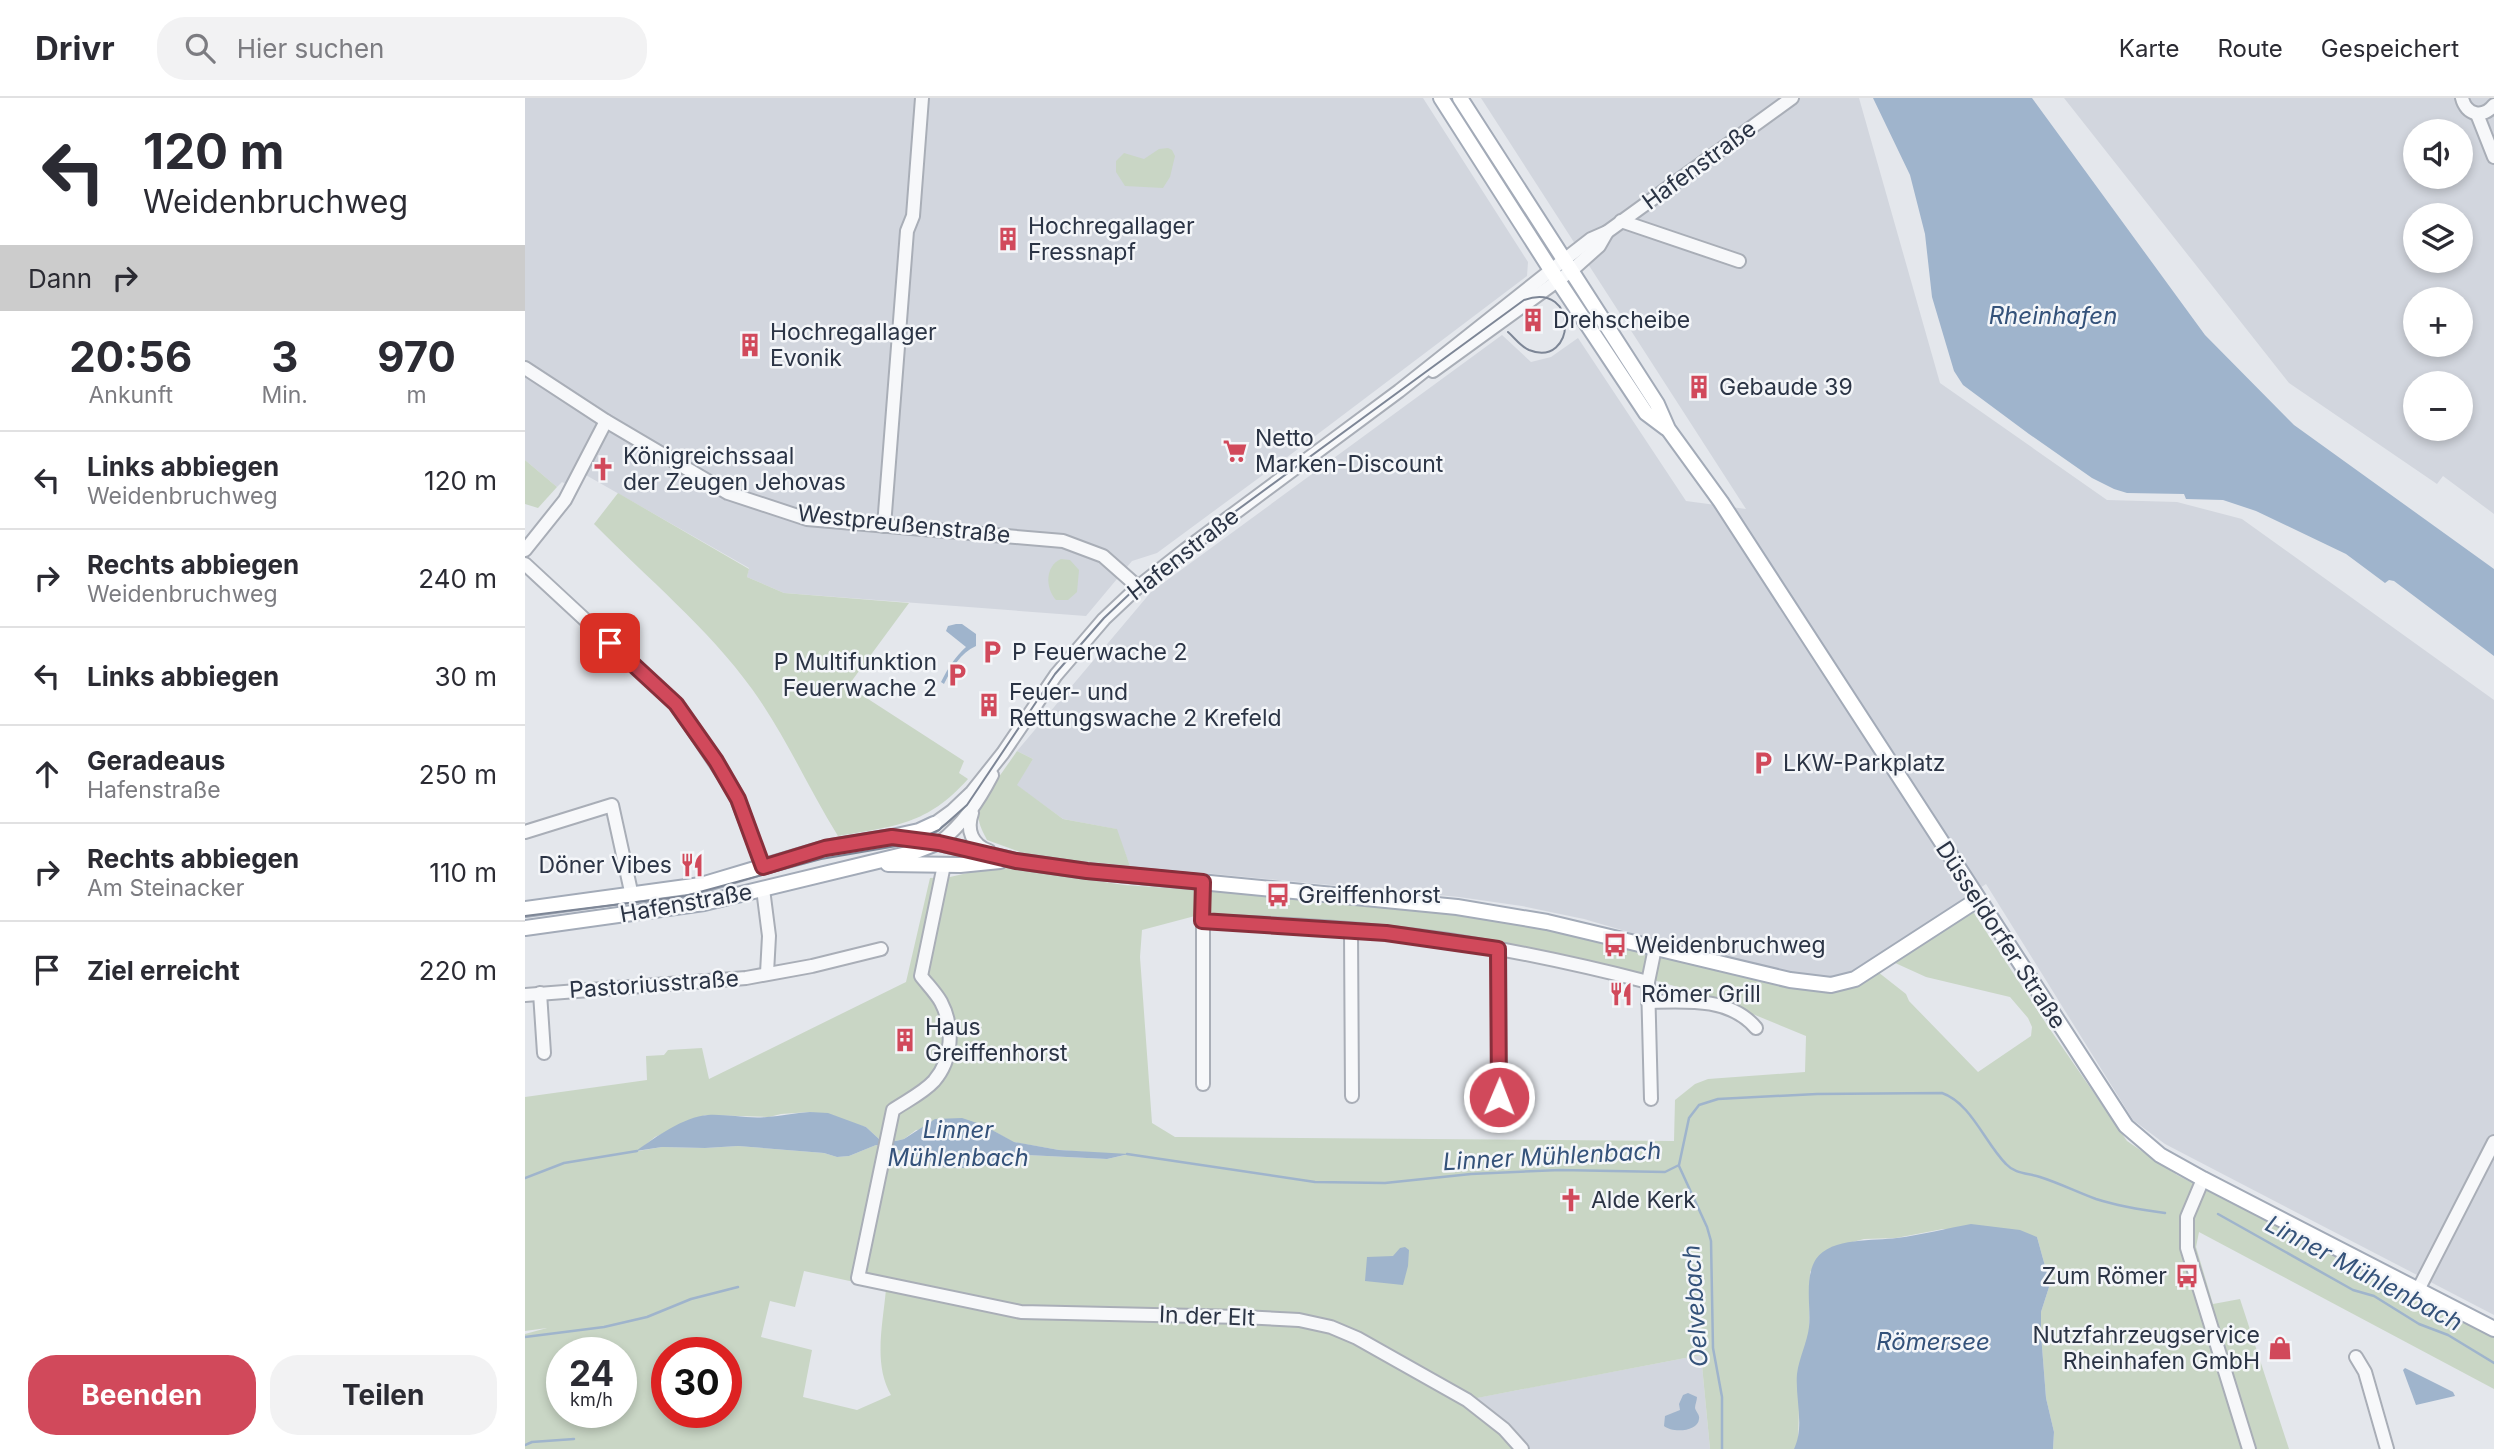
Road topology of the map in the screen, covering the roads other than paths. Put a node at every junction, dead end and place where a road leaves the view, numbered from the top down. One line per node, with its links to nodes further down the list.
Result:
1 (922, 98): 16 (street)
2 (1441, 98): 12 (main road, Düsseldorfer Straße)
3 (1460, 98): 11 (main road, Düsseldorfer Straße)
4 (1792, 98): 9 (street, Hafenstraße)
5 (2462, 98): 7 (street)
6 (2494, 105): 7 (street)
7 (2477, 114): 8 (street)
8 (2494, 157)
9 (1621, 221): 10 (street); 11 (street, Hafenstraße)
10 (1739, 261)
11 (1567, 266): 12 (street, Hafenstraße); 15 (main road, Düsseldorfer Straße)
12 (1555, 275): 15 (main road, Düsseldorfer Straße); 19 (street, Hafenstraße)
13 (525, 368): 14 (street, Westpreußenstraße)
14 (607, 421): 16 (street, Westpreußenstraße); 17 (street)
15 (1668, 429): 35 (main road, Düsseldorfer Straße)
16 (884, 526): 19 (street, Westpreußenstraße)
17 (525, 550)
18 (525, 564): 31 (street)
19 (1137, 587): 20 (street, Hafenstraße)
20 (1003, 753): 21 (street, Hafenstraße); 22 (street, Hafenstraße)
21 (977, 803): 25 (street, Hafenstraße); 26 (street)
22 (934, 824): 24 (main road, Hafenstraße)
23 (525, 832): 34 (street)
24 (892, 837): 25 (main road); 31 (main road, Hafenstraße)
25 (939, 843): 26 (main road); 30 (main road, Hafenstraße)
26 (975, 847): 27 (main road); 28 (street)
27 (1016, 861): 28 (main road); 32 (main road)
28 (967, 864): 29 (main road)
29 (944, 865): 30 (main road); 59 (street, In der Elt)
30 (851, 866): 33 (main road, Hafenstraße)
31 (763, 867): 34 (main road, Hafenstraße)
32 (1203, 882): 37 (street); 40 (main road)
33 (763, 889): 38 (main road, Hafenstraße); 43 (street, Pastoriusstraße)
34 (632, 896): 36 (main road, Hafenstraße)
35 (1977, 900): 40 (main road); 55 (main road, Düsseldorfer Straße)
36 (525, 909)
37 (1202, 921): 39 (street); 50 (street)
38 (525, 928)
39 (1351, 931): 42 (street); 51 (street)
40 (1649, 947): 44 (street)
41 (881, 949): 43 (street, Pastoriusstraße)
42 (1498, 949): 44 (street); 52 (street)
43 (767, 973): 45 (street, Pastoriusstraße)
44 (1648, 982): 47 (street)
45 (540, 993): 46 (street, Pastoriusstraße); 49 (street, Pastoriusstraße)
46 (525, 995)
47 (1648, 1002): 48 (street); 53 (street)
48 (1756, 1028)
49 (544, 1053)
50 (1203, 1084)
51 (1352, 1096)
52 (1499, 1097)
53 (1651, 1099)
54 (2494, 1142): 56 (street)
55 (2203, 1179): 56 (main road, Düsseldorfer Straße); 60 (street)
56 (2418, 1290): 57 (main road, Düsseldorfer Straße)
57 (2494, 1329)
58 (2356, 1357): 61 (street)
59 (1522, 1449)
60 (2249, 1449)
61 (2387, 1449)

